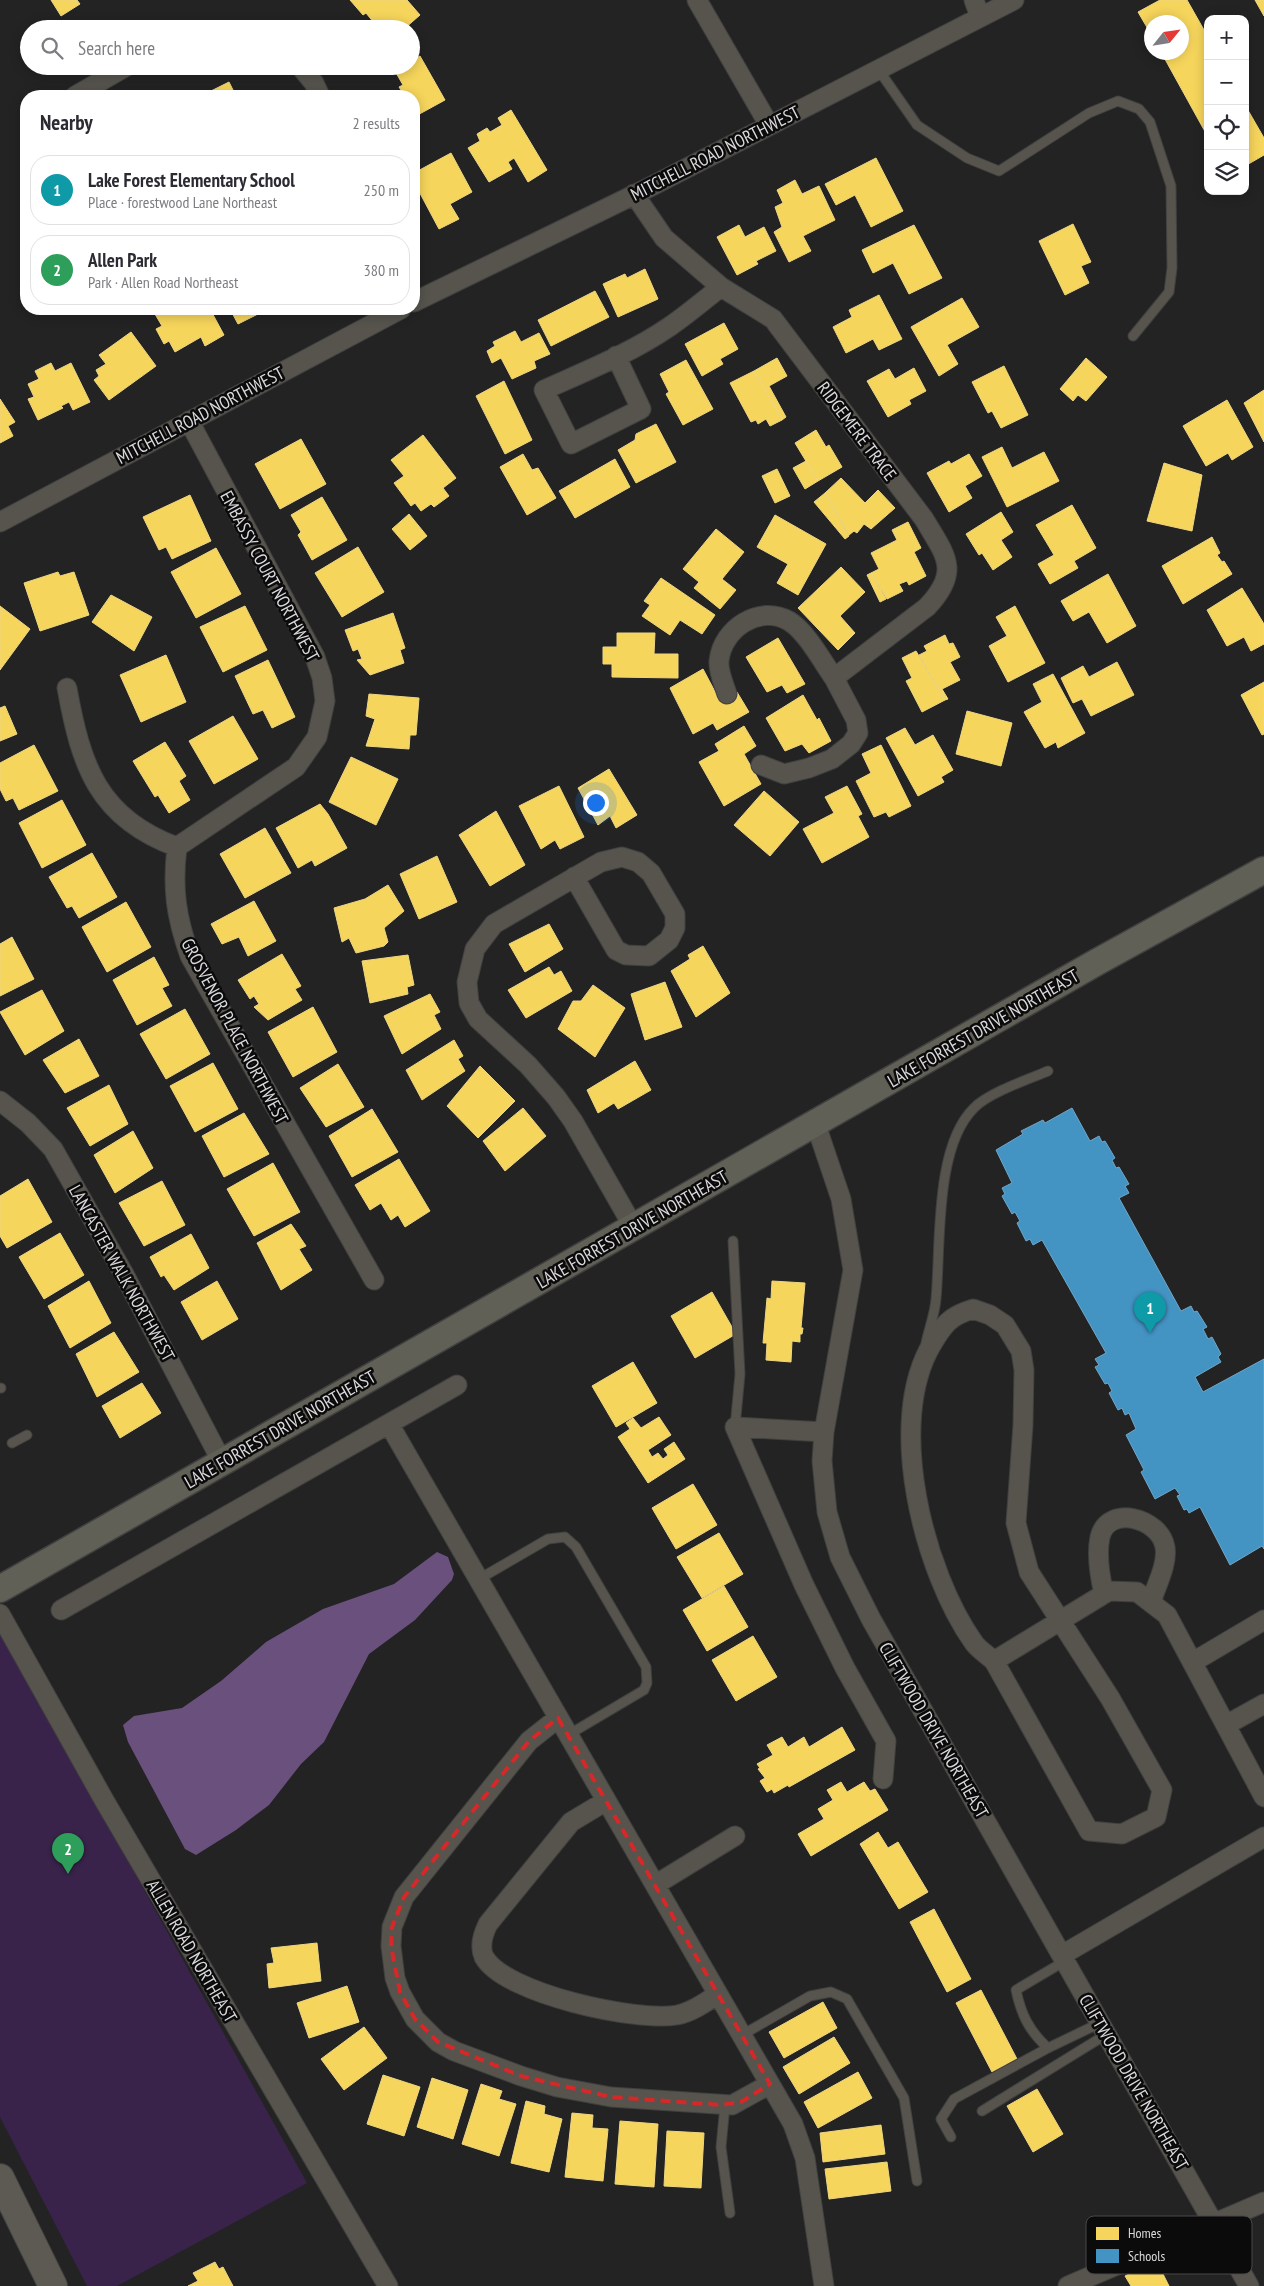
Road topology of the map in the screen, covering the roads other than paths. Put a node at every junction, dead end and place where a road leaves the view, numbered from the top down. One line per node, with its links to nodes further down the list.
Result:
1 (697, 0): 9 (street)
2 (1014, 0): 3 (street, MITCHELL ROAD NORTHWEST)
3 (977, 9): 4 (street, MITCHELL ROAD NORTHWEST)
4 (878, 70): 9 (street, MITCHELL ROAD NORTHWEST); 14 (lane)
5 (111, 75): 7 (street)
6 (307, 75): 8 (street)
7 (85, 90)
8 (317, 90)
9 (769, 125): 10 (street, MITCHELL ROAD NORTHWEST)
10 (634, 194): 11 (street, RIDGEMERE TRACE); 12 (street, MITCHELL ROAD NORTHWEST)
11 (721, 287): 15 (street); 18 (street, RIDGEMERE TRACE)
12 (420, 293)
13 (390, 315): 16 (street, MITCHELL ROAD NORTHWEST)
14 (1133, 336)
15 (616, 356): 15 (street)
16 (189, 421): 17 (street, MITCHELL ROAD NORTHWEST); 22 (street, EMBASSY COURT NORTHWEST)
17 (0, 522)
18 (834, 678): 20 (street); 21 (street)
19 (67, 688): 22 (street)
20 (727, 694)
21 (761, 765)
22 (178, 847): 30 (street, GROSVENOR PLACE NORTHWEST)
23 (1264, 870): 27 (street, LAKE FORREST DRIVE NORTHEAST)
24 (574, 877): 24 (street); 28 (street)
25 (1048, 1071): 31 (lane)
26 (0, 1101): 38 (street, LANCASTER WALK NORTHWEST)
27 (816, 1125): 28 (street, LAKE FORREST DRIVE NORTHEAST); 35 (street, CLIFTWOOD DRIVE NORTHEAST)
28 (634, 1228): 38 (street, LAKE FORREST DRIVE NORTHEAST)
29 (734, 1240): 34 (lane)
30 (374, 1280)
31 (922, 1360): 46 (street); 47 (street)
32 (457, 1385): 33 (street)
33 (389, 1424): 39 (street); 43 (street)
34 (735, 1427): 35 (street); 53 (street)
35 (824, 1432): 59 (street, CLIFTWOOD DRIVE NORTHEAST)
36 (27, 1435): 37 (lane)
37 (12, 1443)
38 (222, 1462): 40 (street, LAKE FORREST DRIVE NORTHEAST)
39 (479, 1579): 50 (street); 52 (lane)
40 (0, 1589)
41 (1104, 1594): 42 (street); 42 (street); 46 (street)
42 (1151, 1602): 48 (street)
43 (61, 1610)
44 (0, 1614): 77 (street, ALLEN ROAD NORTHEAST)
45 (1264, 1620): 48 (street)
46 (1062, 1621): 47 (street); 47 (street)
47 (994, 1661)
48 (1193, 1662): 51 (street)
49 (1264, 1704): 51 (street)
50 (558, 1718): 52 (street); 65 (street)
51 (1226, 1725): 54 (street)
52 (568, 1735): 55 (street)
53 (883, 1779)
54 (1264, 1797)
55 (606, 1801): 58 (street); 60 (street)
56 (735, 1836): 58 (street)
57 (1264, 1837): 59 (street)
58 (655, 1885): 60 (street)
59 (1063, 1958): 61 (street, CLIFTWOOD DRIVE NORTHEAST); 63 (lane)
60 (718, 1994): 62 (street)
61 (1103, 2028): 63 (lane); 66 (lane); 72 (street, CLIFTWOOD DRIVE NORTHEAST)
62 (742, 2035): 64 (street); 69 (lane)
63 (1048, 2048): 67 (lane)
64 (770, 2084): 65 (street); 78 (street)
65 (725, 2105): 71 (lane)
66 (982, 2111)
67 (951, 2137)
68 (0, 2178): 76 (highway)
69 (916, 2181)
70 (1264, 2202): 73 (street)
71 (730, 2213)
72 (1210, 2216)
73 (1231, 2216)
74 (1096, 2274): 79 (street)
75 (1242, 2274): 80 (street, CLIFTWOOD DRIVE NORTHEAST)
76 (53, 2286)
77 (388, 2286)
78 (824, 2286)
79 (1068, 2286)
80 (1249, 2286)

